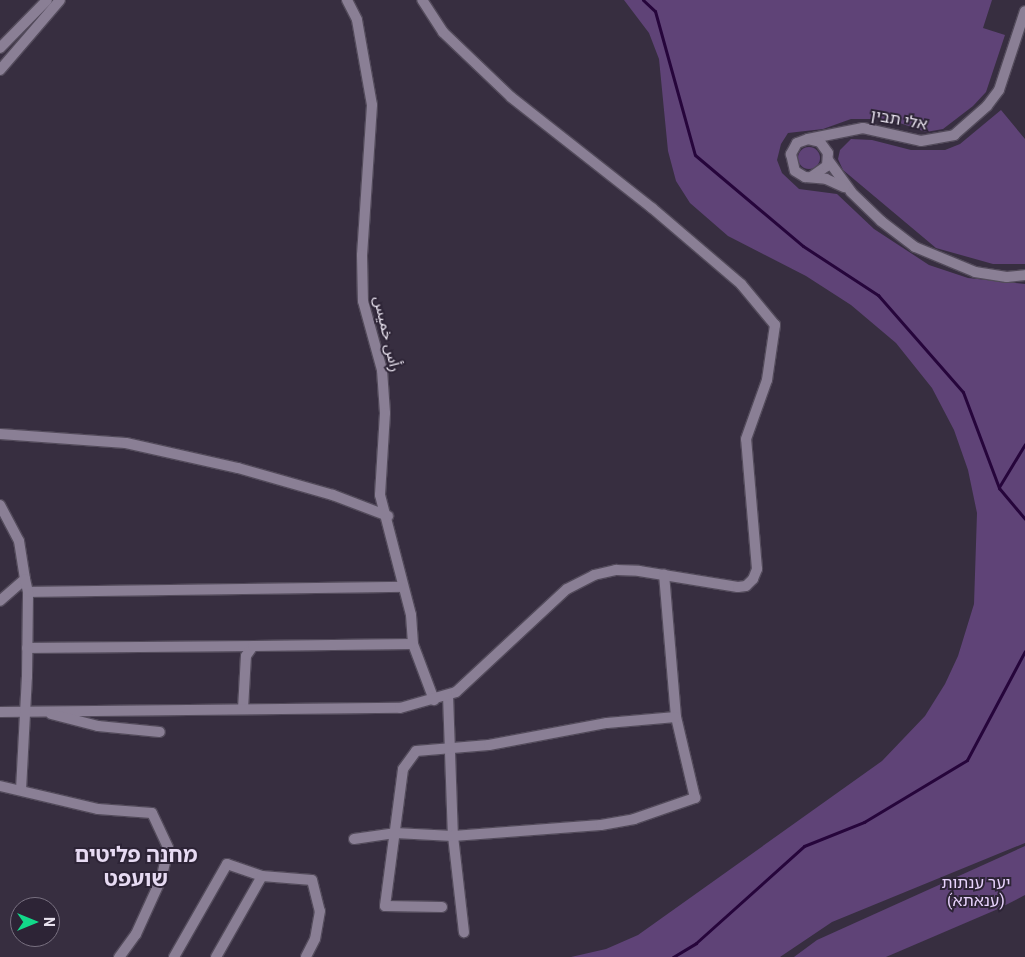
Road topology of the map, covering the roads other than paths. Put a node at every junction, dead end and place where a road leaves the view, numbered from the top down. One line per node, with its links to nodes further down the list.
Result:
1 (48, 0): 6 (street)
2 (60, 0): 7 (street)
3 (347, 0): 16 (street, رأس خميس)
4 (422, 0): 17 (street)
5 (1025, 11): 8 (street, אלי תבין)
6 (0, 48)
7 (0, 70)
8 (841, 133): 9 (street, אלי תבין); 10 (street)
9 (808, 139): 10 (street); 11 (street)
10 (828, 157): 11 (street); 12 (street)
11 (811, 177): 12 (street)
12 (851, 192): 13 (street)
13 (1025, 275)
14 (0, 434): 16 (street)
15 (0, 505): 18 (street)
16 (388, 516): 19 (street, رأس خميس)
17 (664, 575): 25 (street); 30 (street)
18 (25, 579): 20 (street); 21 (street)
19 (403, 587): 20 (street); 22 (street, رأس خميس)
20 (28, 592): 24 (street)
21 (0, 601)
22 (413, 644): 23 (street); 26 (street, رأس خميس)
23 (253, 646): 24 (street); 27 (street)
24 (27, 648): 28 (street)
25 (448, 695): 26 (street); 32 (street)
26 (434, 700): 27 (street)
27 (243, 709): 28 (street)
28 (30, 711): 29 (street); 31 (street); 34 (street)
29 (0, 712)
30 (676, 717): 32 (street); 36 (street)
31 (160, 732)
32 (448, 749): 35 (street); 36 (street)
33 (0, 786): 34 (street)
34 (21, 790): 41 (street)
35 (395, 833): 36 (street); 37 (street); 39 (street)
36 (453, 836): 40 (street)
37 (354, 839)
38 (262, 876): 42 (street); 43 (street); 44 (street)
39 (442, 907)
40 (464, 932)
41 (119, 957)
42 (174, 957)
43 (216, 957)
44 (306, 957)

